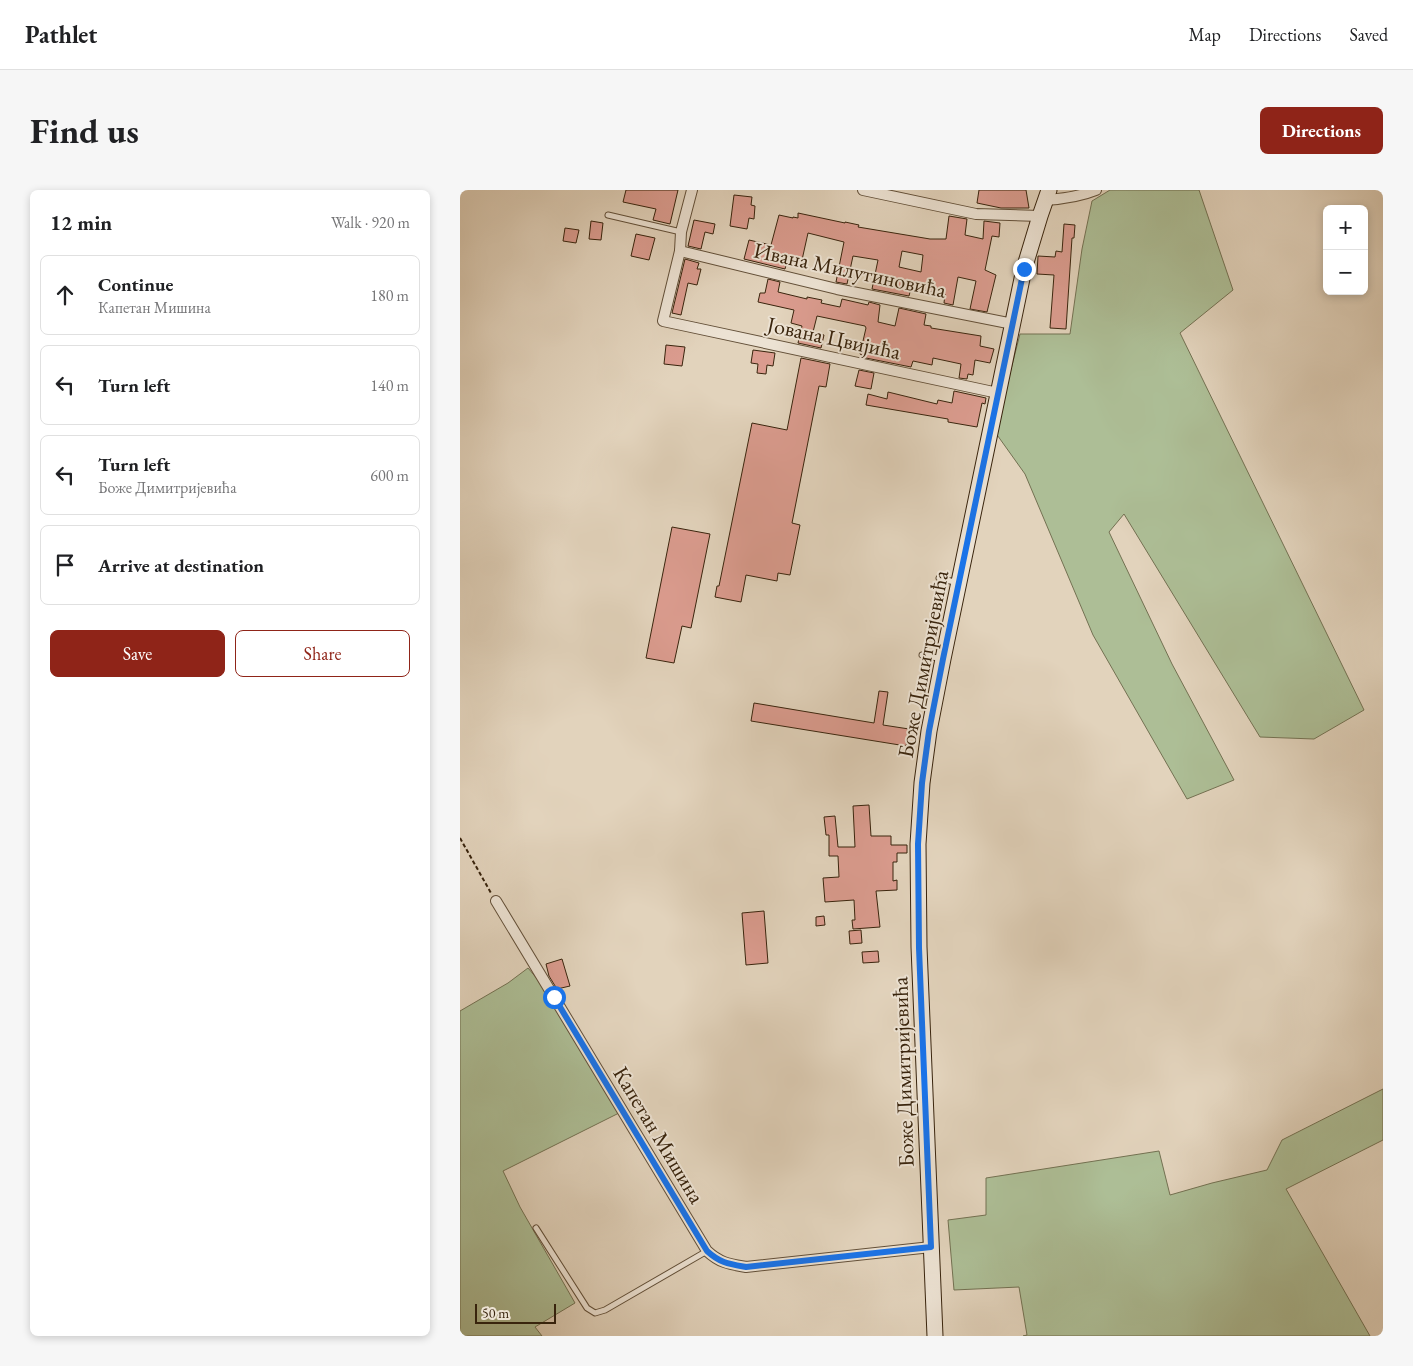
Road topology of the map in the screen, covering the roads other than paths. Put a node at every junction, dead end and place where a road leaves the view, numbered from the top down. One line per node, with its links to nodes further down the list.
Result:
1 (692, 190): 7 (street)
2 (863, 190): 6 (street)
3 (1096, 190): 4 (street)
4 (1047, 195): 6 (main road, Боже Димитријевића)
5 (608, 215): 7 (lane)
6 (1040, 216): 9 (main road, Боже Димитријевића)
7 (681, 232): 8 (street)
8 (680, 251): 9 (street, Ивана Милутиновића); 10 (street, Јована Цвијића)
9 (1013, 324): 10 (main road, Боже Димитријевића)
10 (998, 393): 12 (main road, Боже Димитријевића)
11 (938, 578): 12 (lane)
12 (960, 583): 14 (main road, Боже Димитријевића)
13 (922, 655): 14 (lane)
14 (943, 659): 17 (main road, Боже Димитријевића)
15 (496, 901): 18 (street, Капетан Мишина)
16 (536, 1228): 18 (lane)
17 (931, 1247): 18 (street); 19 (main road, Боже Димитријевића)
18 (707, 1251)
19 (935, 1336)

